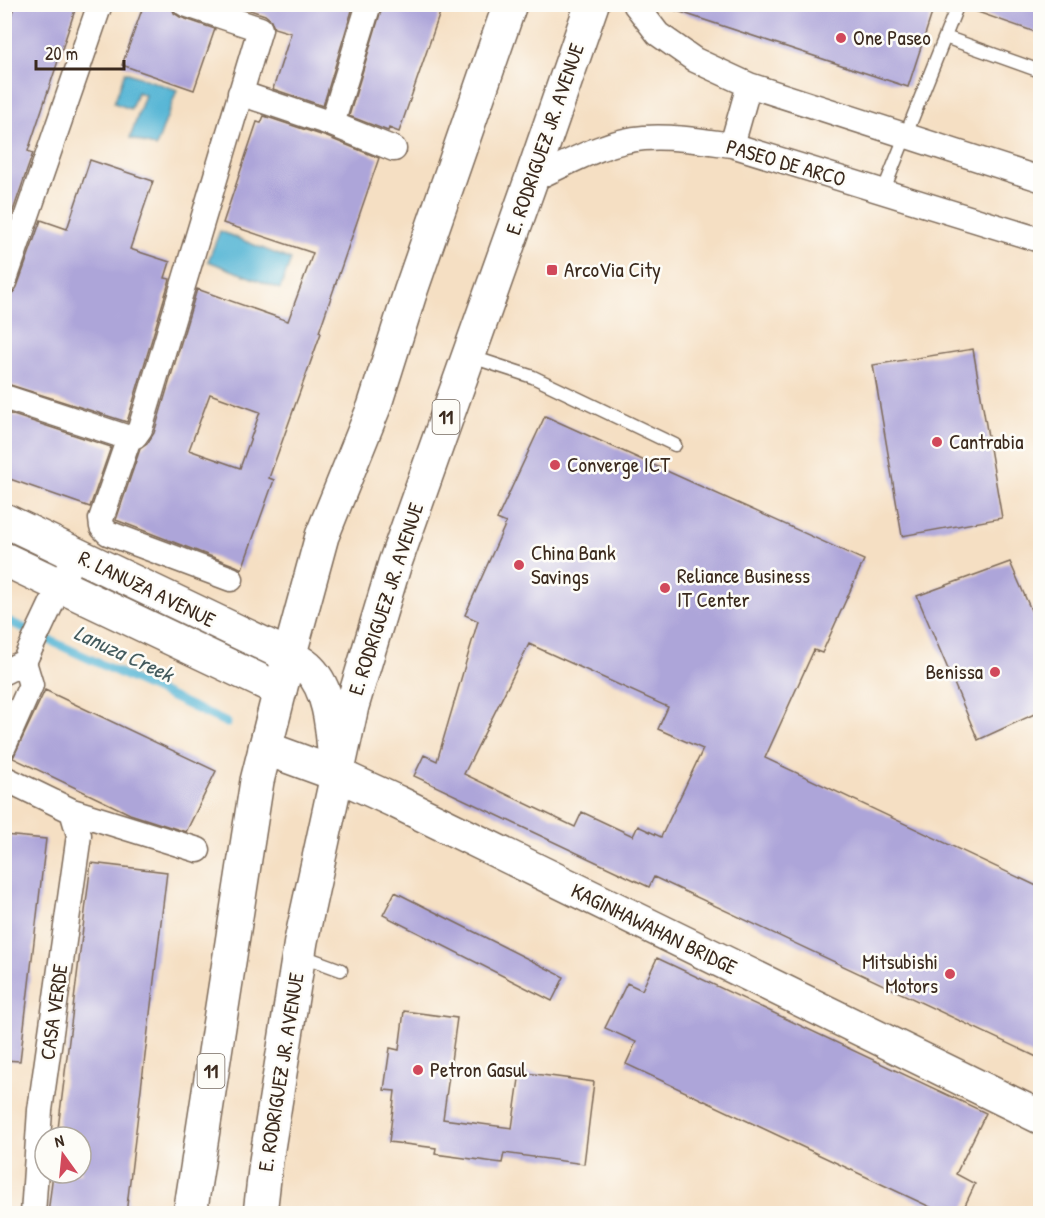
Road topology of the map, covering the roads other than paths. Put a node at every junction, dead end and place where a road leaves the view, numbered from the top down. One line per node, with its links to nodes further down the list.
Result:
1 (100, 4): 20 (street)
2 (185, 4): 11 (street)
3 (369, 4): 12 (street)
4 (510, 4): 30 (main road, 11)
5 (592, 4): 17 (main road, E. RODRIGUEZ JR. AVENUE / 11)
6 (635, 4): 10 (street)
7 (958, 4): 8 (lane)
8 (945, 37): 9 (lane); 13 (lane)
9 (1041, 72)
10 (749, 85): 13 (street); 14 (street)
11 (240, 93): 12 (street); 23 (street)
12 (332, 124): 15 (street)
13 (905, 136): 16 (street); 18 (lane)
14 (732, 145): 17 (street, PASEO DE ARCO); 18 (street, PASEO DE ARCO)
15 (394, 149)
16 (1041, 179)
17 (531, 180): 21 (main road, E. RODRIGUEZ JR. AVENUE / 11)
18 (883, 192): 19 (street, PASEO DE ARCO)
19 (1041, 240)
20 (4, 282)
21 (468, 356): 24 (lane); 31 (main road, E. RODRIGUEZ JR. AVENUE / 11)
22 (4, 397): 23 (street)
23 (129, 438): 28 (street)
24 (675, 445)
25 (4, 520): 26 (main road, R. LANUZA AVENUE)
26 (75, 554): 29 (street); 30 (main road, R. LANUZA AVENUE)
27 (4, 559): 29 (main road, R. LANUZA AVENUE)
28 (231, 579)
29 (53, 598): 32 (street); 33 (main road, R. LANUZA AVENUE)
30 (290, 656): 33 (main road, 11); 34 (main road, R. LANUZA AVENUE)
31 (367, 656): 34 (main road); 37 (main road, E. RODRIGUEZ JR. AVENUE / 11)
32 (18, 663): 35 (street)
33 (280, 690): 34 (main road); 36 (main road, 11)
34 (322, 690): 37 (main road)
35 (4, 746)
36 (265, 748): 37 (main road, KAGINHAWAHAN BRIDGE); 45 (main road, 11)
37 (336, 774): 41 (main road, E. RODRIGUEZ JR. AVENUE / 11); 43 (main road, KAGINHAWAHAN BRIDGE)
38 (4, 778): 39 (street)
39 (72, 811): 40 (street); 44 (street, CASA VERDE)
40 (198, 850)
41 (299, 954): 42 (lane); 46 (main road, E. RODRIGUEZ JR. AVENUE / 11)
42 (341, 970)
43 (1041, 1117)
44 (33, 1214)
45 (190, 1214)
46 (260, 1214)

